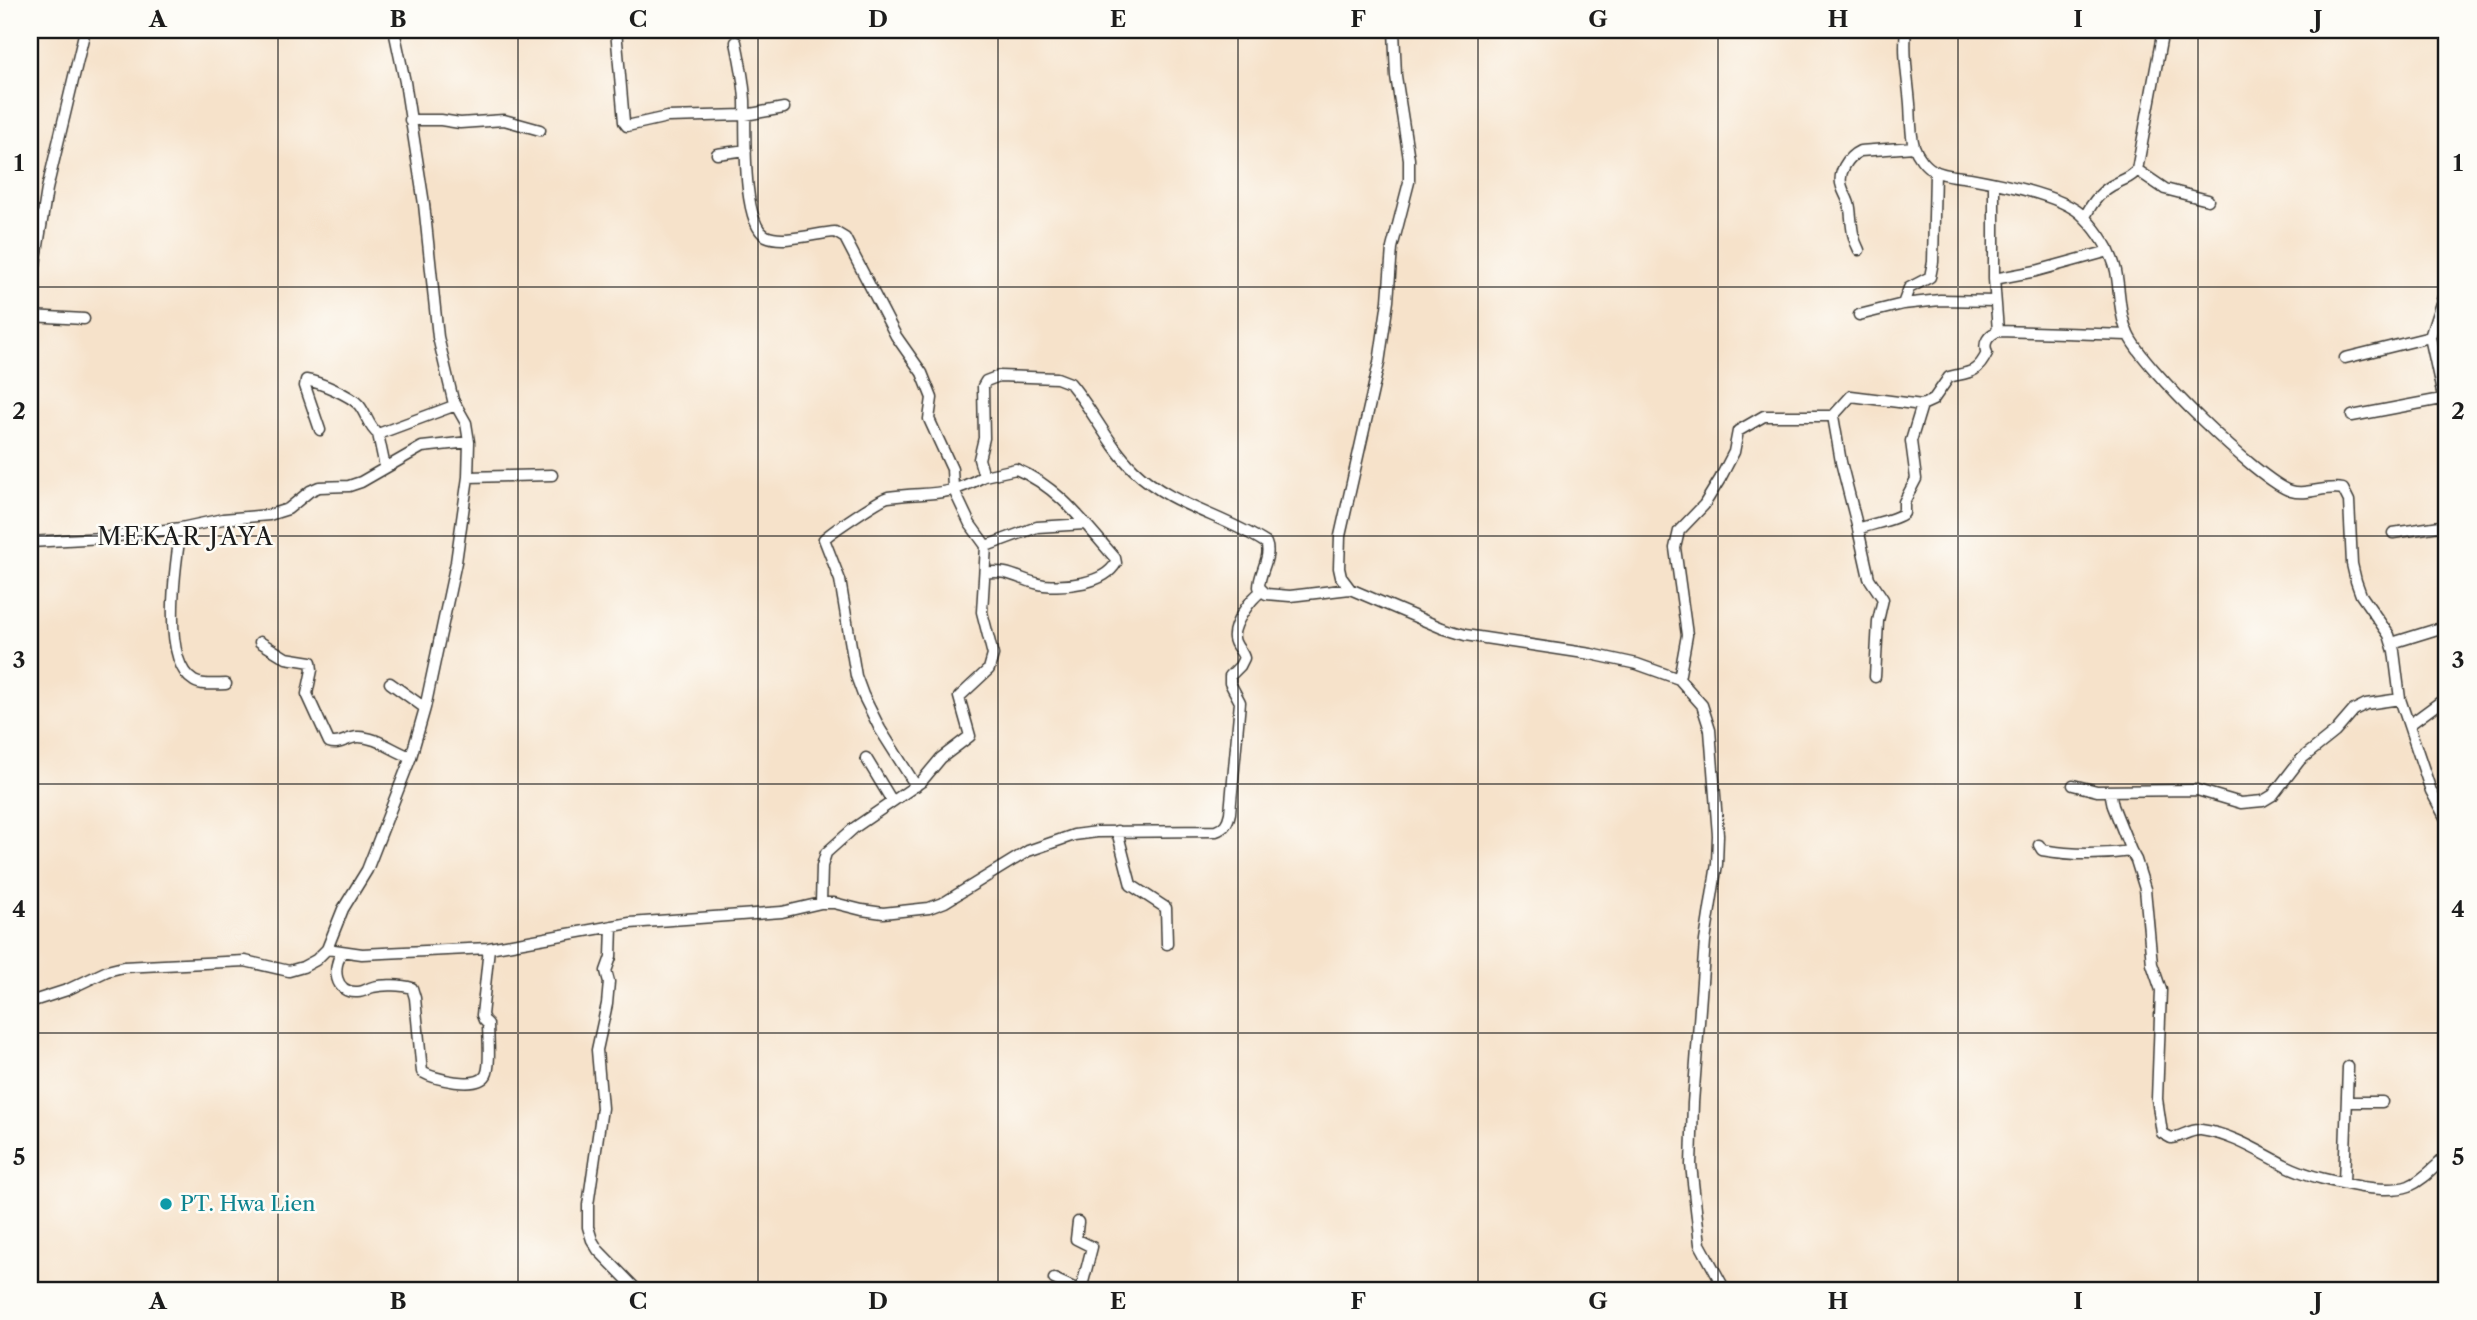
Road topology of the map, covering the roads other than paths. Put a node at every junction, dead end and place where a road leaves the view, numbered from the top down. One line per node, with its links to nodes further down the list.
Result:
1 (85, 30): 24 (street)
2 (394, 30): 10 (street)
3 (616, 30): 9 (street)
4 (1394, 30): 56 (street)
5 (1906, 30): 12 (street)
6 (2163, 30): 15 (street)
7 (736, 42): 9 (street)
8 (784, 108): 9 (street)
9 (745, 115): 13 (street)
10 (410, 120): 11 (street); 35 (street)
11 (540, 130)
12 (1914, 147): 16 (street); 20 (street)
13 (746, 150): 14 (street); 47 (street)
14 (718, 154)
15 (2137, 170): 18 (street); 19 (street)
16 (1936, 172): 17 (street); 26 (street)
17 (1994, 183): 19 (street); 22 (street)
18 (2208, 200)
19 (2085, 217): 21 (street)
20 (1859, 250)
21 (2109, 251): 22 (street); 31 (street)
22 (1994, 279): 25 (street)
23 (2444, 293): 32 (street)
24 (30, 296)
25 (1995, 301): 26 (street); 30 (street)
26 (1903, 304): 27 (street)
27 (1859, 315)
28 (30, 316): 29 (street)
29 (84, 320)
30 (1998, 331): 31 (street); 36 (street)
31 (2128, 335): 60 (street)
32 (2430, 337): 33 (street); 34 (street)
33 (2345, 358)
34 (2446, 399): 37 (street); 39 (street)
35 (456, 405): 41 (street); 42 (street)
36 (1922, 405): 38 (street); 51 (street)
37 (2447, 415)
38 (1833, 416): 51 (street); 62 (street)
39 (2352, 416)
40 (320, 430): 41 (street)
41 (378, 435): 43 (street)
42 (469, 442): 43 (street); 46 (street)
43 (385, 467): 50 (street)
44 (552, 475): 46 (street)
45 (984, 476): 47 (street); 48 (street); 57 (street)
46 (468, 477): 67 (street)
47 (954, 491): 54 (street); 72 (street)
48 (1085, 524): 54 (street); 55 (street)
49 (2447, 525): 52 (street)
50 (181, 527): 53 (street); 64 (street)
51 (1858, 529): 61 (street)
52 (2393, 533)
53 (30, 542)
54 (986, 546): 55 (street)
55 (985, 573): 72 (street)
56 (1350, 589): 57 (street); 62 (street)
57 (1262, 591): 76 (street)
58 (2447, 626): 60 (street)
59 (260, 642): 69 (street)
60 (2392, 643): 66 (street)
61 (1875, 677)
62 (1679, 679): 95 (street)
63 (390, 683): 67 (street)
64 (226, 684)
65 (2447, 697): 68 (street)
66 (2400, 699): 68 (street); 73 (street)
67 (425, 708): 69 (street)
68 (2409, 725): 75 (street)
69 (411, 757): 83 (street)
70 (866, 758): 74 (street)
71 (2074, 785): 73 (street)
72 (916, 786): 74 (street)
73 (2110, 791): 78 (street)
74 (892, 801): 79 (street)
75 (2446, 817)
76 (1117, 831): 79 (street); 81 (street)
77 (2039, 845): 78 (street)
78 (2131, 851): 90 (street)
79 (821, 904): 80 (street)
80 (612, 926): 82 (street); 93 (street)
81 (1167, 944)
82 (489, 948): 84 (street); 84 (street)
83 (327, 949): 84 (street); 85 (street)
84 (342, 952)
85 (30, 1002)
86 (2348, 1067): 87 (street)
87 (2347, 1102): 88 (street); 90 (street)
88 (2382, 1102)
89 (2447, 1156): 90 (street)
90 (2344, 1184)
91 (1078, 1222): 94 (street)
92 (1054, 1279): 94 (street)
93 (637, 1290)
94 (1079, 1290)
95 (1726, 1290)

